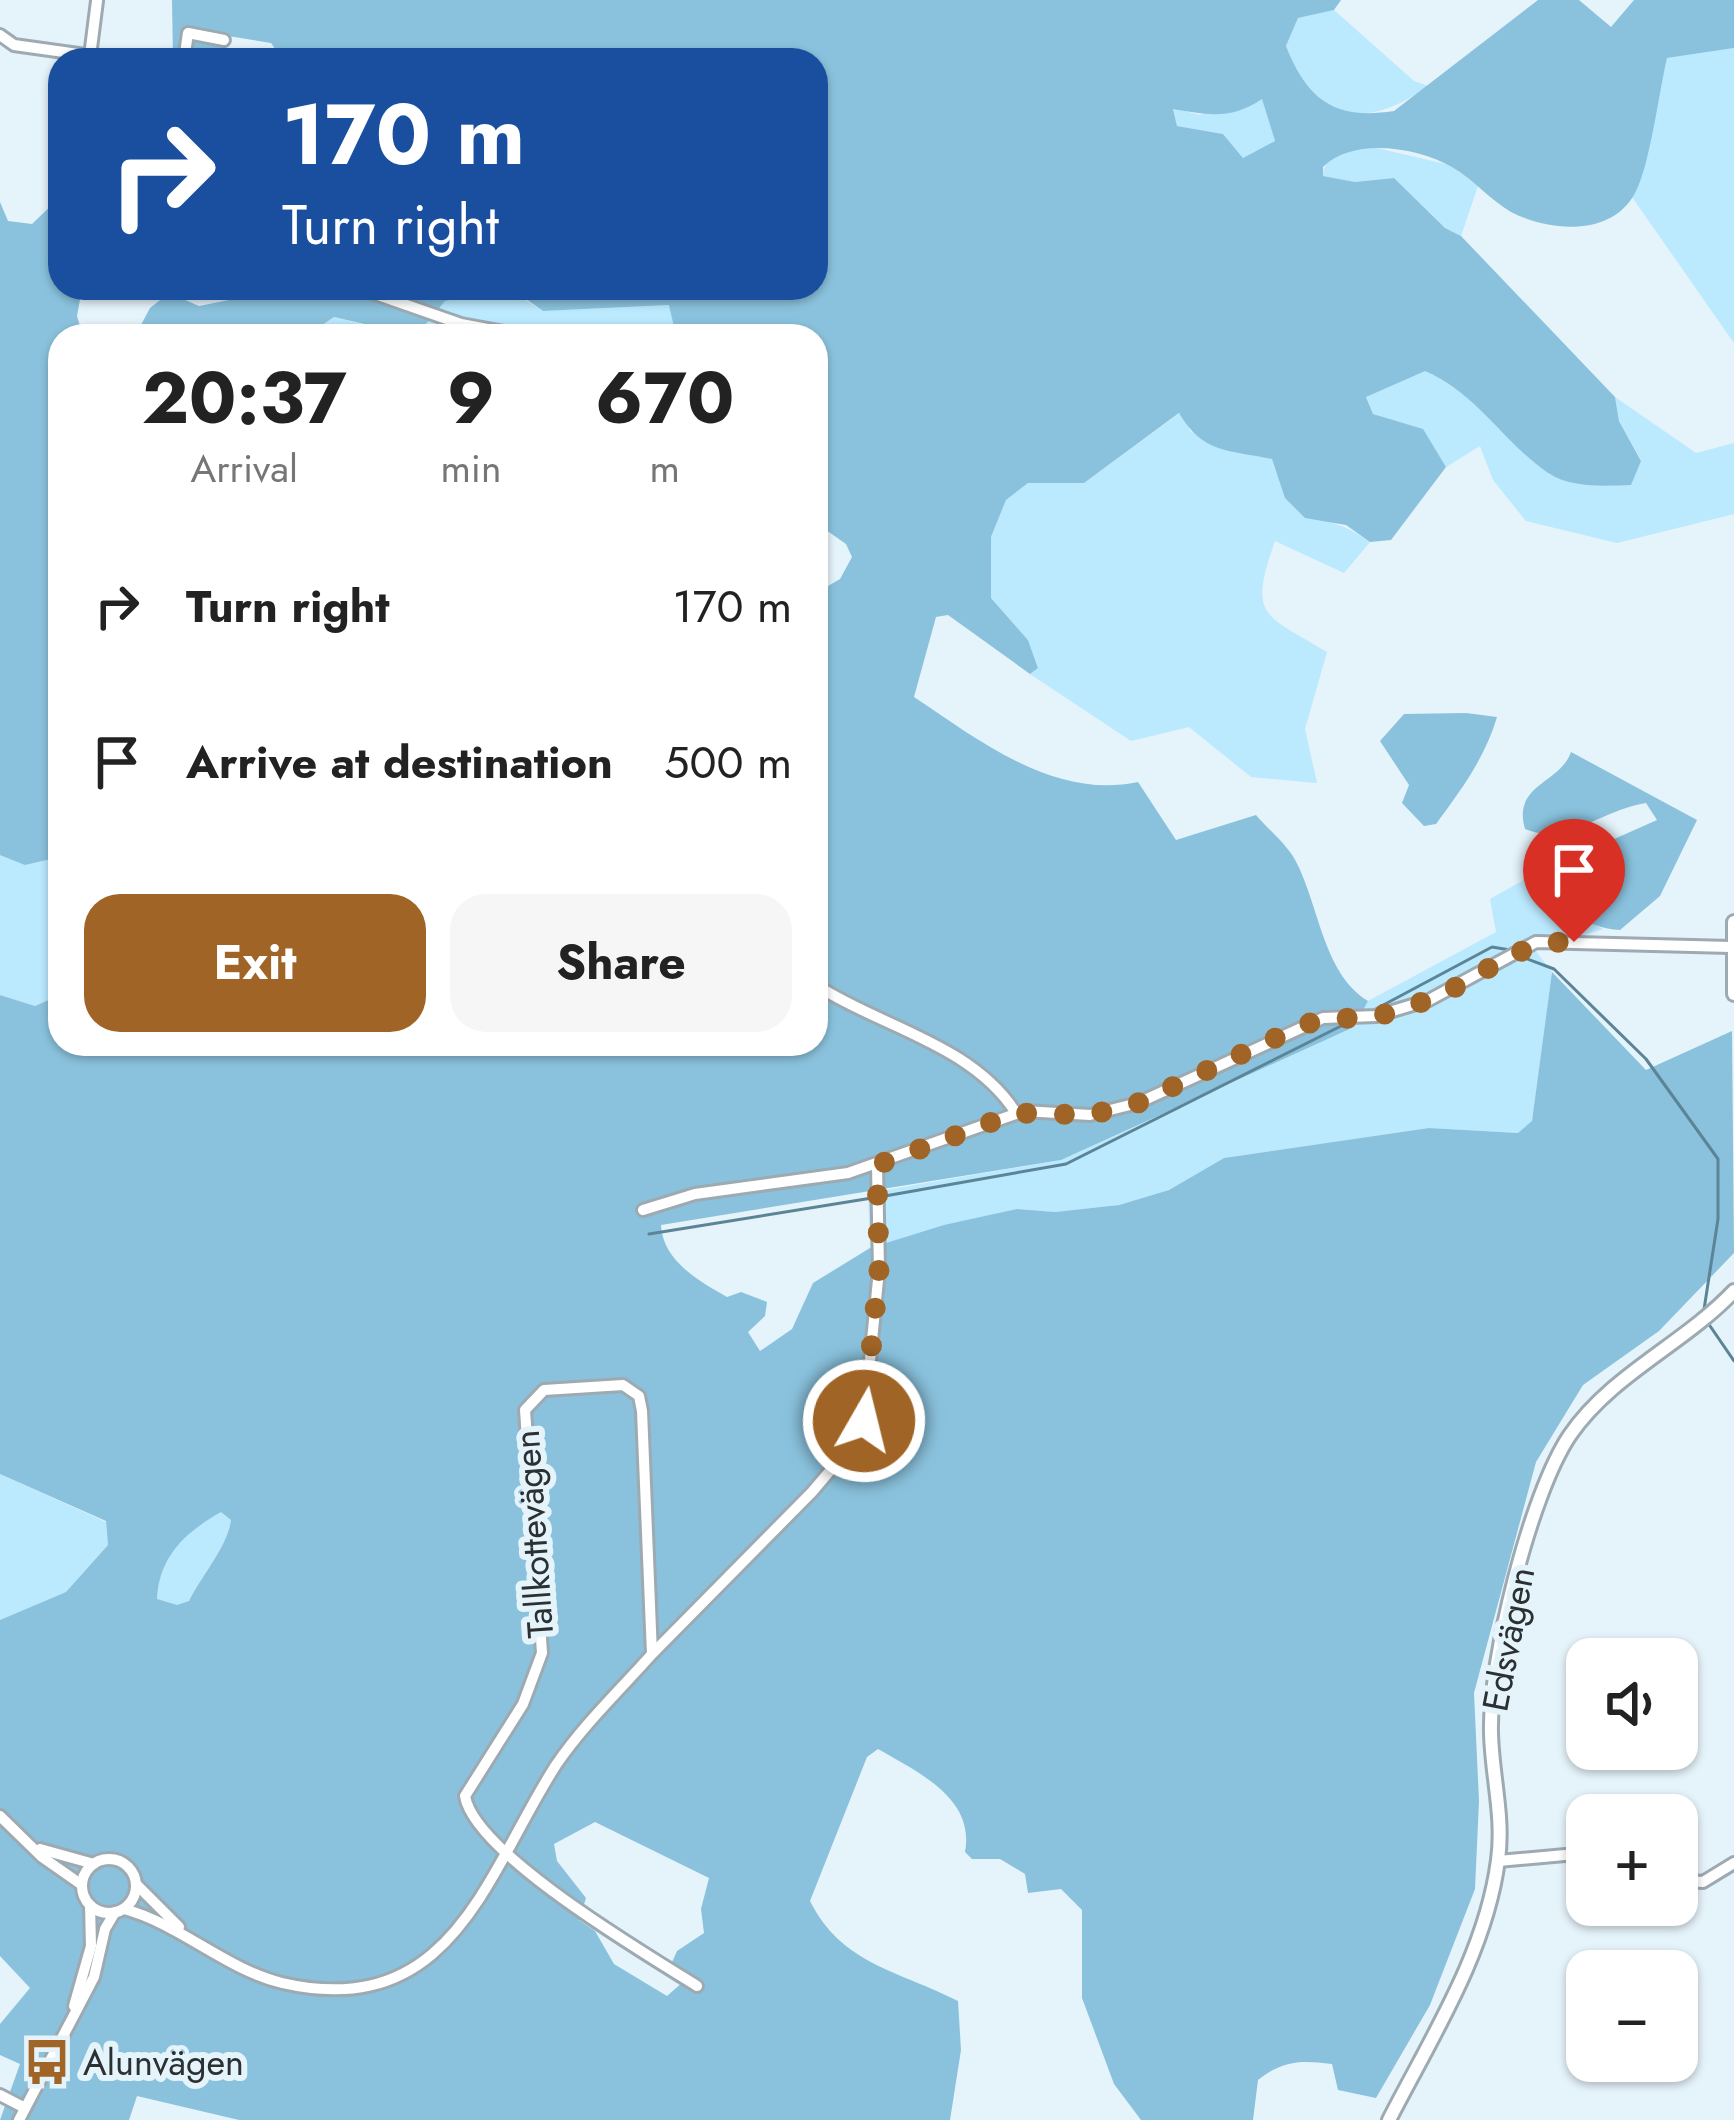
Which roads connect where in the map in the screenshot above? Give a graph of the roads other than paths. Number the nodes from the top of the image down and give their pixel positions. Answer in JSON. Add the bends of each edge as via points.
{"nodes":[{"id":1,"x":97,"y":1,"type":"edge"},
{"id":2,"x":0,"y":35,"type":"edge"},
{"id":3,"x":224,"y":40,"type":"dead end"},
{"id":4,"x":91,"y":48,"type":"edge"},
{"id":5,"x":186,"y":48,"type":"edge"},
{"id":6,"x":48,"y":50,"type":"edge"},
{"id":7,"x":391,"y":300,"type":"edge"},
{"id":8,"x":457,"y":324,"type":"edge"},
{"id":9,"x":1734,"y":922,"type":"edge"},
{"id":10,"x":1731,"y":947,"type":"edge"},
{"id":11,"x":828,"y":992,"type":"edge"},
{"id":12,"x":1734,"y":994,"type":"edge"},
{"id":13,"x":1016,"y":1113,"type":"junction"},
{"id":14,"x":877,"y":1165,"type":"junction"},
{"id":15,"x":643,"y":1210,"type":"dead end"},
{"id":16,"x":1734,"y":1291,"type":"edge"},
{"id":17,"x":652,"y":1650,"type":"junction"},
{"id":18,"x":0,"y":1816,"type":"edge"},
{"id":19,"x":32,"y":1846,"type":"junction"},
{"id":20,"x":1566,"y":1855,"type":"edge"},
{"id":21,"x":508,"y":1856,"type":"junction"},
{"id":22,"x":1498,"y":1861,"type":"junction"},
{"id":23,"x":1734,"y":1863,"type":"edge"},
{"id":24,"x":94,"y":1864,"type":"junction"},
{"id":25,"x":1698,"y":1882,"type":"edge"},
{"id":26,"x":82,"y":1885,"type":"junction"},
{"id":27,"x":136,"y":1885,"type":"junction"},
{"id":28,"x":90,"y":1905,"type":"junction"},
{"id":29,"x":120,"y":1911,"type":"junction"},
{"id":30,"x":190,"y":1938,"type":"junction"},
{"id":31,"x":697,"y":1987,"type":"dead end"},
{"id":32,"x":74,"y":2009,"type":"junction"},
{"id":33,"x":0,"y":2095,"type":"edge"},
{"id":34,"x":22,"y":2114,"type":"edge"},
{"id":35,"x":1389,"y":2120,"type":"edge"}],
"edges":[{"from":1,"to":4,"type":"street"},
{"from":2,"to":6,"type":"street"},
{"from":3,"to":5,"type":"street","via":[[188,33]]},
{"from":7,"to":8,"type":"street"},
{"from":9,"to":10,"type":"street"},
{"from":10,"to":12,"type":"street"},
{"from":10,"to":13,"type":"street","via":[[1536,943],[1429,1000],[1376,1016],[1323,1018],[1138,1103],[1090,1115]]},
{"from":11,"to":13,"type":"street","via":[[928,1039]]},
{"from":13,"to":14,"type":"street"},
{"from":14,"to":15,"type":"street"},
{"from":14,"to":17,"type":"street","via":[[879,1270],[864,1421],[812,1492]]},
{"from":16,"to":22,"type":"street","name":"Edsvägen","via":[[1607,1392],[1550,1474],[1497,1669],[1491,1733]]},
{"from":17,"to":21,"type":"street","via":[[559,1761]]},
{"from":17,"to":21,"type":"street","name":"Tallkottevägen","via":[[639,1396],[623,1385],[544,1390],[525,1410],[542,1653],[523,1704],[465,1796],[467,1810]]},
{"from":18,"to":19,"type":"street"},
{"from":19,"to":24,"type":"street"},
{"from":19,"to":26,"type":"street"},
{"from":20,"to":22,"type":"street"},
{"from":21,"to":30,"type":"street","via":[[450,1940],[403,1972],[368,1983],[279,1982]]},
{"from":21,"to":31,"type":"street"},
{"from":22,"to":35,"type":"street","name":"Edsvägen","via":[[1469,1960]]},
{"from":23,"to":25,"type":"street"},
{"from":24,"to":26,"type":"street"},
{"from":24,"to":27,"type":"street","via":[[124,1864]]},
{"from":26,"to":28,"type":"street"},
{"from":27,"to":29,"type":"street"},
{"from":27,"to":30,"type":"street"},
{"from":28,"to":29,"type":"street"},
{"from":28,"to":32,"type":"street","via":[[91,1946]]},
{"from":29,"to":30,"type":"street"},
{"from":29,"to":32,"type":"street"},
{"from":32,"to":34,"type":"street"},
{"from":33,"to":34,"type":"street"}]}
